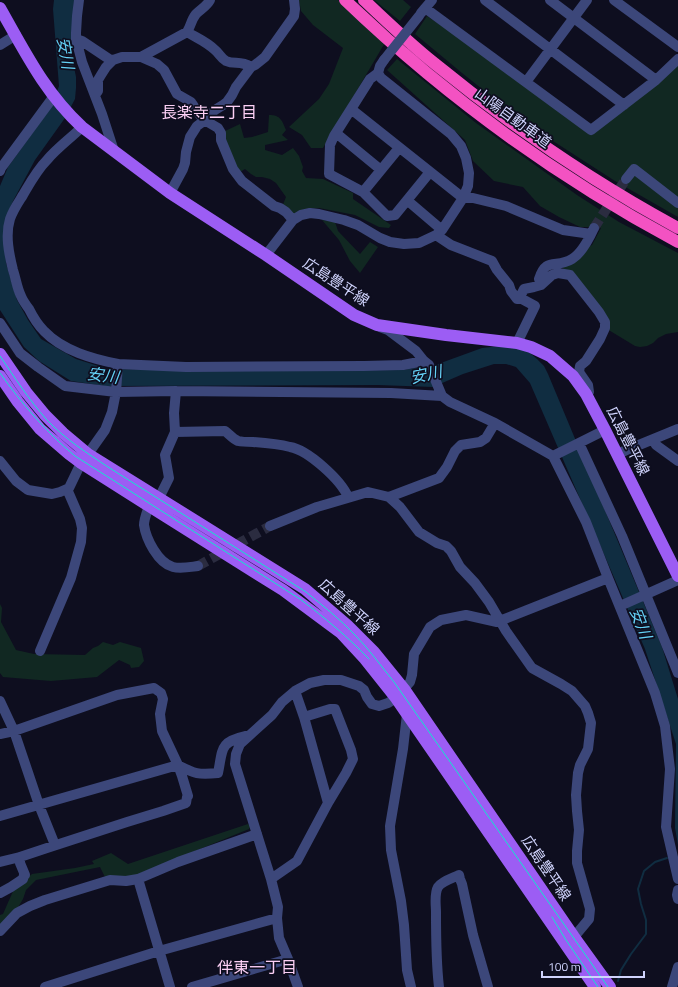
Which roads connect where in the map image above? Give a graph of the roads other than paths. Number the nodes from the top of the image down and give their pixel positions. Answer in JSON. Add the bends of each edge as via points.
{"nodes":[{"id":1,"x":79,"y":0,"type":"edge"},
{"id":2,"x":210,"y":0,"type":"edge"},
{"id":3,"x":294,"y":0,"type":"edge"},
{"id":4,"x":345,"y":0,"type":"edge"},
{"id":5,"x":364,"y":0,"type":"edge"},
{"id":6,"x":432,"y":0,"type":"edge"},
{"id":7,"x":485,"y":0,"type":"edge"},
{"id":8,"x":550,"y":0,"type":"edge"},
{"id":9,"x":588,"y":0,"type":"edge"},
{"id":10,"x":614,"y":0,"type":"edge"},
{"id":11,"x":0,"y":8,"type":"edge"},
{"id":12,"x":422,"y":12,"type":"junction"},
{"id":13,"x":574,"y":18,"type":"junction"},
{"id":14,"x":188,"y":32,"type":"junction"},
{"id":15,"x":16,"y":36,"type":"junction"},
{"id":16,"x":76,"y":39,"type":"junction"},
{"id":17,"x":0,"y":45,"type":"edge"},
{"id":18,"x":678,"y":47,"type":"edge"},
{"id":19,"x":551,"y":50,"type":"junction"},
{"id":20,"x":141,"y":57,"type":"junction"},
{"id":21,"x":678,"y":59,"type":"edge"},
{"id":22,"x":113,"y":60,"type":"junction"},
{"id":23,"x":251,"y":67,"type":"junction"},
{"id":24,"x":378,"y":73,"type":"junction"},
{"id":25,"x":656,"y":80,"type":"junction"},
{"id":26,"x":526,"y":82,"type":"junction"},
{"id":27,"x":95,"y":95,"type":"junction"},
{"id":28,"x":54,"y":96,"type":"junction"},
{"id":29,"x":624,"y":105,"type":"junction"},
{"id":30,"x":351,"y":109,"type":"junction"},
{"id":31,"x":204,"y":121,"type":"junction"},
{"id":32,"x":82,"y":127,"type":"junction"},
{"id":33,"x":336,"y":133,"type":"junction"},
{"id":34,"x":399,"y":148,"type":"junction"},
{"id":35,"x":114,"y":151,"type":"junction"},
{"id":36,"x":381,"y":170,"type":"junction"},
{"id":37,"x":0,"y":171,"type":"edge"},
{"id":38,"x":430,"y":172,"type":"junction"},
{"id":39,"x":626,"y":179,"type":"tunnel mouth"},
{"id":40,"x":363,"y":192,"type":"junction"},
{"id":41,"x":170,"y":193,"type":"junction"},
{"id":42,"x":464,"y":198,"type":"junction"},
{"id":43,"x":408,"y":201,"type":"junction"},
{"id":44,"x":678,"y":203,"type":"edge"},
{"id":45,"x":293,"y":220,"type":"junction"},
{"id":46,"x":678,"y":228,"type":"edge"},
{"id":47,"x":439,"y":232,"type":"junction"},
{"id":48,"x":678,"y":242,"type":"edge"},
{"id":49,"x":266,"y":255,"type":"junction"},
{"id":50,"x":541,"y":285,"type":"junction"},
{"id":51,"x":522,"y":299,"type":"junction"},
{"id":52,"x":0,"y":323,"type":"edge"},
{"id":53,"x":377,"y":325,"type":"junction"},
{"id":54,"x":517,"y":343,"type":"junction"},
{"id":55,"x":0,"y":354,"type":"edge"},
{"id":56,"x":427,"y":363,"type":"junction"},
{"id":57,"x":118,"y":366,"type":"junction"},
{"id":58,"x":0,"y":376,"type":"edge"},
{"id":59,"x":176,"y":391,"type":"junction"},
{"id":60,"x":116,"y":392,"type":"junction"},
{"id":61,"x":586,"y":394,"type":"junction"},
{"id":62,"x":442,"y":396,"type":"junction"},
{"id":63,"x":495,"y":423,"type":"junction"},
{"id":64,"x":678,"y":429,"type":"edge"},
{"id":65,"x":605,"y":430,"type":"junction"},
{"id":66,"x":174,"y":432,"type":"junction"},
{"id":67,"x":653,"y":440,"type":"junction"},
{"id":68,"x":578,"y":444,"type":"junction"},
{"id":69,"x":617,"y":454,"type":"junction"},
{"id":70,"x":554,"y":455,"type":"junction"},
{"id":71,"x":85,"y":458,"type":"junction"},
{"id":72,"x":0,"y":461,"type":"edge"},
{"id":73,"x":678,"y":462,"type":"edge"},
{"id":74,"x":67,"y":489,"type":"junction"},
{"id":75,"x":348,"y":497,"type":"junction"},
{"id":76,"x":389,"y":497,"type":"junction"},
{"id":77,"x":159,"y":498,"type":"junction"},
{"id":78,"x":149,"y":506,"type":"junction"},
{"id":79,"x":270,"y":526,"type":"tunnel mouth"},
{"id":80,"x":198,"y":566,"type":"tunnel mouth"},
{"id":81,"x":678,"y":576,"type":"edge"},
{"id":82,"x":608,"y":578,"type":"junction"},
{"id":83,"x":678,"y":580,"type":"edge"},
{"id":84,"x":645,"y":596,"type":"junction"},
{"id":85,"x":621,"y":606,"type":"junction"},
{"id":86,"x":500,"y":621,"type":"junction"},
{"id":87,"x":40,"y":651,"type":"dead end"},
{"id":88,"x":678,"y":673,"type":"edge"},
{"id":89,"x":295,"y":691,"type":"junction"},
{"id":90,"x":400,"y":693,"type":"junction"},
{"id":91,"x":0,"y":701,"type":"edge"},
{"id":92,"x":407,"y":714,"type":"junction"},
{"id":93,"x":304,"y":717,"type":"junction"},
{"id":94,"x":14,"y":731,"type":"junction"},
{"id":95,"x":0,"y":734,"type":"edge"},
{"id":96,"x":250,"y":735,"type":"junction"},
{"id":97,"x":178,"y":765,"type":"junction"},
{"id":98,"x":328,"y":803,"type":"junction"},
{"id":99,"x":39,"y":805,"type":"junction"},
{"id":100,"x":0,"y":816,"type":"edge"},
{"id":101,"x":257,"y":834,"type":"junction"},
{"id":102,"x":55,"y":845,"type":"junction"},
{"id":103,"x":20,"y":857,"type":"junction"},
{"id":104,"x":0,"y":862,"type":"edge"},
{"id":105,"x":138,"y":879,"type":"junction"},
{"id":106,"x":271,"y":879,"type":"junction"},
{"id":107,"x":678,"y":879,"type":"edge"},
{"id":108,"x":678,"y":890,"type":"edge"},
{"id":109,"x":0,"y":893,"type":"edge"},
{"id":110,"x":678,"y":899,"type":"edge"},
{"id":111,"x":277,"y":918,"type":"junction"},
{"id":112,"x":0,"y":931,"type":"edge"},
{"id":113,"x":574,"y":937,"type":"junction"},
{"id":114,"x":160,"y":951,"type":"junction"},
{"id":115,"x":288,"y":959,"type":"junction"},
{"id":116,"x":678,"y":967,"type":"edge"},
{"id":117,"x":587,"y":981,"type":"edge"},
{"id":118,"x":45,"y":987,"type":"edge"},
{"id":119,"x":170,"y":987,"type":"edge"},
{"id":120,"x":192,"y":987,"type":"edge"},
{"id":121,"x":298,"y":987,"type":"edge"},
{"id":122,"x":411,"y":987,"type":"edge"},
{"id":123,"x":440,"y":987,"type":"edge"},
{"id":124,"x":488,"y":987,"type":"edge"},
{"id":125,"x":595,"y":987,"type":"edge"},
{"id":126,"x":610,"y":987,"type":"edge"},
{"id":127,"x":672,"y":987,"type":"edge"}],
"edges":[{"from":1,"to":16,"type":"street"},
{"from":2,"to":14,"type":"street","via":[[208,5],[196,14]]},
{"from":3,"to":23,"type":"street","via":[[295,9],[291,22],[265,57]]},
{"from":4,"to":48,"type":"highway","name":"山陽自動車道","via":[[425,72],[487,120],[565,175]]},
{"from":5,"to":46,"type":"highway","name":"山陽自動車道","via":[[432,62],[494,111],[571,164]]},
{"from":6,"to":12,"type":"street"},
{"from":7,"to":19,"type":"street"},
{"from":8,"to":13,"type":"street"},
{"from":9,"to":13,"type":"street"},
{"from":10,"to":18,"type":"street"},
{"from":11,"to":15,"type":"main road","name":"広島豊平線"},
{"from":12,"to":24,"type":"street","bridge":true,"via":[[384,60]]},
{"from":12,"to":26,"type":"street"},
{"from":13,"to":19,"type":"street"},
{"from":13,"to":25,"type":"street"},
{"from":14,"to":20,"type":"street"},
{"from":14,"to":23,"type":"street","via":[[207,43],[225,60],[231,63],[241,62]]},
{"from":15,"to":17,"type":"street"},
{"from":15,"to":28,"type":"main road","name":"広島豊平線"},
{"from":16,"to":22,"type":"street"},
{"from":16,"to":27,"type":"street"},
{"from":19,"to":26,"type":"street"},
{"from":19,"to":29,"type":"street"},
{"from":20,"to":22,"type":"street","via":[[122,57]]},
{"from":20,"to":31,"type":"street","via":[[164,70],[177,94],[191,102]]},
{"from":21,"to":25,"type":"street"},
{"from":22,"to":27,"type":"street","via":[[98,80],[98,91]]},
{"from":23,"to":31,"type":"street","via":[[227,102]]},
{"from":24,"to":30,"type":"street","via":[[370,79]]},
{"from":24,"to":42,"type":"street","via":[[386,83],[451,134],[461,146],[469,173]]},
{"from":25,"to":29,"type":"street"},
{"from":26,"to":29,"type":"street","via":[[591,130]]},
{"from":27,"to":35,"type":"street"},
{"from":28,"to":32,"type":"main road","name":"広島豊平線"},
{"from":28,"to":37,"type":"street"},
{"from":30,"to":33,"type":"street"},
{"from":30,"to":34,"type":"street"},
{"from":31,"to":41,"type":"street","via":[[190,137],[183,169]]},
{"from":31,"to":45,"type":"street","via":[[218,128],[233,169],[242,181],[274,206],[286,212]]},
{"from":32,"to":35,"type":"main road","name":"広島豊平線"},
{"from":32,"to":57,"type":"street","via":[[46,160],[34,176],[10,220],[8,246],[21,296],[45,332],[82,355]]},
{"from":33,"to":36,"type":"street"},
{"from":33,"to":40,"type":"street","via":[[330,145],[329,174]]},
{"from":34,"to":36,"type":"street"},
{"from":34,"to":38,"type":"street"},
{"from":35,"to":41,"type":"main road","name":"広島豊平線"},
{"from":36,"to":40,"type":"street"},
{"from":38,"to":42,"type":"street"},
{"from":38,"to":43,"type":"street"},
{"from":39,"to":44,"type":"street","via":[[634,169]]},
{"from":40,"to":43,"type":"street","via":[[387,216],[395,215]]},
{"from":41,"to":49,"type":"main road","name":"広島豊平線"},
{"from":42,"to":47,"type":"street"},
{"from":42,"to":50,"type":"street","via":[[506,206],[563,230],[592,231],[580,252],[571,260],[545,266],[539,279]]},
{"from":43,"to":47,"type":"street"},
{"from":45,"to":47,"type":"street","via":[[310,214],[329,216],[358,225],[390,242],[404,244],[419,243]]},
{"from":45,"to":49,"type":"street"},
{"from":47,"to":51,"type":"street","via":[[451,246],[492,261],[509,284],[516,299]]},
{"from":49,"to":53,"type":"main road","name":"広島豊平線","via":[[354,315]]},
{"from":50,"to":51,"type":"street","via":[[524,289]]},
{"from":50,"to":61,"type":"street","via":[[552,275],[570,275],[605,322],[600,339],[580,366],[579,372],[588,385],[589,392]]},
{"from":51,"to":54,"type":"street","via":[[536,306]]},
{"from":52,"to":60,"type":"street","via":[[20,353],[65,386]]},
{"from":53,"to":54,"type":"main road","name":"広島豊平線"},
{"from":53,"to":56,"type":"street","via":[[416,351]]},
{"from":54,"to":61,"type":"main road","name":"広島豊平線","via":[[550,356],[573,376]]},
{"from":55,"to":71,"type":"main road","name":"広島豊平線","via":[[26,392]]},
{"from":56,"to":57,"type":"street","via":[[356,366]]},
{"from":56,"to":62,"type":"street"},
{"from":57,"to":60,"type":"street"},
{"from":58,"to":71,"type":"main road","name":"広島豊平線","via":[[40,429],[69,454]]},
{"from":59,"to":60,"type":"street"},
{"from":59,"to":62,"type":"street","via":[[391,393]]},
{"from":59,"to":66,"type":"street"},
{"from":60,"to":71,"type":"street","via":[[105,430]]},
{"from":61,"to":65,"type":"main road","name":"広島豊平線"},
{"from":62,"to":63,"type":"street"},
{"from":63,"to":70,"type":"street"},
{"from":63,"to":76,"type":"street","via":[[486,438],[480,442],[461,444],[440,478]]},
{"from":64,"to":67,"type":"street"},
{"from":65,"to":68,"type":"street"},
{"from":65,"to":69,"type":"main road","name":"広島豊平線"},
{"from":66,"to":75,"type":"street","via":[[225,431],[237,441],[293,447],[330,472]]},
{"from":66,"to":77,"type":"street","via":[[165,455],[169,478]]},
{"from":67,"to":69,"type":"street"},
{"from":67,"to":73,"type":"street"},
{"from":68,"to":70,"type":"street"},
{"from":68,"to":84,"type":"street","via":[[622,536]]},
{"from":69,"to":81,"type":"main road","name":"広島豊平線"},
{"from":70,"to":82,"type":"street","via":[[586,522]]},
{"from":71,"to":74,"type":"street"},
{"from":71,"to":77,"type":"main road","name":"広島豊平線"},
{"from":71,"to":78,"type":"main road","name":"広島豊平線"},
{"from":72,"to":74,"type":"street","via":[[16,481],[28,490],[52,494]]},
{"from":74,"to":87,"type":"street","via":[[80,519],[81,542],[72,578]]},
{"from":75,"to":76,"type":"street","via":[[368,492]]},
{"from":75,"to":79,"type":"street"},
{"from":76,"to":86,"type":"street","via":[[419,532],[451,551]]},
{"from":77,"to":90,"type":"main road","name":"広島豊平線","via":[[305,589],[374,652]]},
{"from":78,"to":80,"type":"street","via":[[144,523],[155,554],[164,563],[173,567]]},
{"from":78,"to":90,"type":"main road","name":"広島豊平線","via":[[283,590],[341,633]]},
{"from":82,"to":85,"type":"street"},
{"from":82,"to":86,"type":"street"},
{"from":83,"to":84,"type":"street"},
{"from":84,"to":85,"type":"street"},
{"from":84,"to":88,"type":"street"},
{"from":85,"to":107,"type":"street","via":[[665,726],[670,769],[666,827]]},
{"from":86,"to":90,"type":"street","via":[[466,615],[441,620],[430,627],[414,654],[410,682]]},
{"from":86,"to":113,"type":"street","via":[[532,668],[572,691],[585,706],[591,723],[588,749],[578,773],[576,795],[580,830],[577,863],[590,909],[589,919]]},
{"from":89,"to":90,"type":"street","via":[[310,683],[341,680],[360,686],[372,704],[379,706],[388,703]]},
{"from":89,"to":93,"type":"street"},
{"from":89,"to":96,"type":"street"},
{"from":90,"to":92,"type":"main road","name":"広島豊平線"},
{"from":90,"to":113,"type":"main road","name":"広島豊平線"},
{"from":91,"to":94,"type":"street"},
{"from":92,"to":117,"type":"main road","name":"広島豊平線"},
{"from":92,"to":122,"type":"street","via":[[390,838]]},
{"from":93,"to":98,"type":"street"},
{"from":93,"to":98,"type":"street","via":[[335,709],[351,750],[353,759]]},
{"from":94,"to":95,"type":"street"},
{"from":94,"to":97,"type":"street","via":[[117,695],[154,688],[161,693],[163,699],[160,714],[162,731]]},
{"from":94,"to":99,"type":"street"},
{"from":96,"to":97,"type":"street","via":[[224,745],[218,773],[190,772]]},
{"from":96,"to":101,"type":"street","via":[[240,744],[235,764]]},
{"from":97,"to":99,"type":"street"},
{"from":97,"to":102,"type":"street","via":[[188,796],[186,803]]},
{"from":98,"to":106,"type":"street","via":[[297,861]]},
{"from":99,"to":100,"type":"street"},
{"from":99,"to":102,"type":"street"},
{"from":101,"to":105,"type":"street"},
{"from":101,"to":106,"type":"street"},
{"from":102,"to":103,"type":"street"},
{"from":103,"to":104,"type":"street"},
{"from":103,"to":109,"type":"street","via":[[25,874],[23,879]]},
{"from":105,"to":112,"type":"street","via":[[126,882],[110,880],[45,900],[17,913]]},
{"from":105,"to":114,"type":"street"},
{"from":106,"to":111,"type":"street","via":[[278,907]]},
{"from":108,"to":110,"type":"street"},
{"from":111,"to":114,"type":"street"},
{"from":111,"to":115,"type":"street","via":[[279,938]]},
{"from":113,"to":126,"type":"main road","name":"広島豊平線"},
{"from":114,"to":118,"type":"street"},
{"from":114,"to":119,"type":"street"},
{"from":115,"to":120,"type":"street"},
{"from":115,"to":121,"type":"street"},
{"from":116,"to":127,"type":"street"},
{"from":117,"to":125,"type":"main road","name":"広島豊平線"},
{"from":123,"to":124,"type":"street","via":[[436,894],[442,883],[459,875]]}]}
